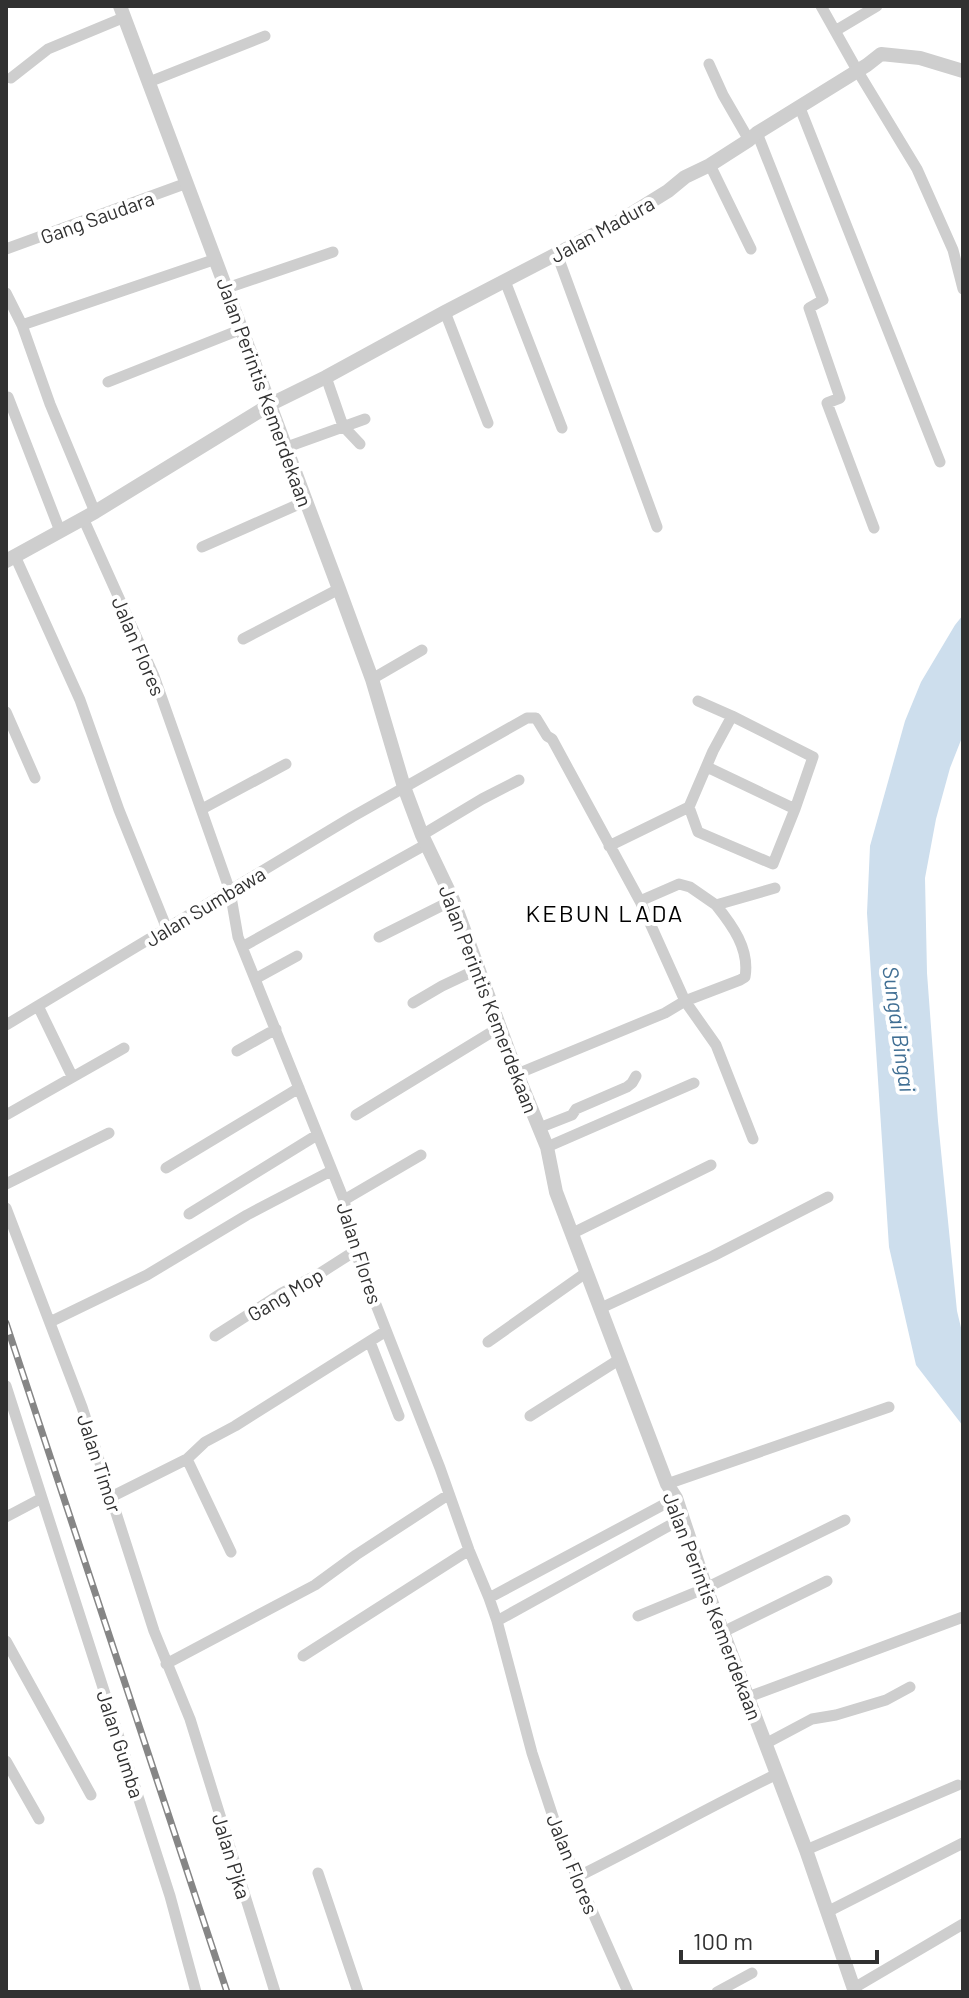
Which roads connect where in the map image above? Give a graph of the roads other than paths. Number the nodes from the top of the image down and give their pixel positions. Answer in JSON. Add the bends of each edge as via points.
{"nodes":[{"id":1,"x":821,"y":6,"type":"edge"},
{"id":2,"x":877,"y":6,"type":"edge"},
{"id":3,"x":122,"y":11,"type":"edge"},
{"id":4,"x":835,"y":31,"type":"junction"},
{"id":5,"x":265,"y":36,"type":"dead end"},
{"id":6,"x":709,"y":64,"type":"dead end"},
{"id":7,"x":857,"y":70,"type":"junction"},
{"id":8,"x":963,"y":71,"type":"edge"},
{"id":9,"x":11,"y":78,"type":"dead end"},
{"id":10,"x":149,"y":82,"type":"junction"},
{"id":11,"x":800,"y":108,"type":"junction"},
{"id":12,"x":753,"y":137,"type":"junction"},
{"id":13,"x":710,"y":165,"type":"junction"},
{"id":14,"x":187,"y":183,"type":"junction"},
{"id":15,"x":6,"y":249,"type":"edge"},
{"id":16,"x":751,"y":249,"type":"dead end"},
{"id":17,"x":333,"y":252,"type":"dead end"},
{"id":18,"x":557,"y":254,"type":"junction"},
{"id":19,"x":216,"y":259,"type":"junction"},
{"id":20,"x":505,"y":281,"type":"junction"},
{"id":21,"x":227,"y":288,"type":"junction"},
{"id":22,"x":963,"y":289,"type":"edge"},
{"id":23,"x":6,"y":293,"type":"edge"},
{"id":24,"x":445,"y":312,"type":"junction"},
{"id":25,"x":22,"y":325,"type":"junction"},
{"id":26,"x":242,"y":329,"type":"junction"},
{"id":27,"x":326,"y":377,"type":"junction"},
{"id":28,"x":108,"y":382,"type":"dead end"},
{"id":29,"x":8,"y":397,"type":"edge"},
{"id":30,"x":271,"y":404,"type":"junction"},
{"id":31,"x":365,"y":419,"type":"dead end"},
{"id":32,"x":488,"y":423,"type":"dead end"},
{"id":33,"x":343,"y":426,"type":"junction"},
{"id":34,"x":562,"y":428,"type":"dead end"},
{"id":35,"x":360,"y":444,"type":"dead end"},
{"id":36,"x":287,"y":447,"type":"junction"},
{"id":37,"x":940,"y":462,"type":"dead end"},
{"id":38,"x":306,"y":501,"type":"junction"},
{"id":39,"x":89,"y":515,"type":"junction"},
{"id":40,"x":657,"y":527,"type":"dead end"},
{"id":41,"x":874,"y":528,"type":"dead end"},
{"id":42,"x":60,"y":531,"type":"junction"},
{"id":43,"x":202,"y":547,"type":"dead end"},
{"id":44,"x":10,"y":559,"type":"edge"},
{"id":45,"x":339,"y":589,"type":"junction"},
{"id":46,"x":243,"y":639,"type":"dead end"},
{"id":47,"x":422,"y":650,"type":"dead end"},
{"id":48,"x":372,"y":679,"type":"junction"},
{"id":49,"x":698,"y":701,"type":"dead end"},
{"id":50,"x":6,"y":712,"type":"edge"},
{"id":51,"x":732,"y":716,"type":"junction"},
{"id":52,"x":286,"y":764,"type":"dead end"},
{"id":53,"x":707,"y":767,"type":"junction"},
{"id":54,"x":35,"y":778,"type":"dead end"},
{"id":55,"x":519,"y":780,"type":"dead end"},
{"id":56,"x":404,"y":787,"type":"junction"},
{"id":57,"x":689,"y":807,"type":"junction"},
{"id":58,"x":202,"y":809,"type":"junction"},
{"id":59,"x":795,"y":809,"type":"junction"},
{"id":60,"x":423,"y":840,"type":"junction"},
{"id":61,"x":609,"y":846,"type":"junction"},
{"id":62,"x":775,"y":888,"type":"dead end"},
{"id":63,"x":230,"y":891,"type":"junction"},
{"id":64,"x":453,"y":900,"type":"junction"},
{"id":65,"x":640,"y":901,"type":"junction"},
{"id":66,"x":716,"y":905,"type":"junction"},
{"id":67,"x":167,"y":929,"type":"junction"},
{"id":68,"x":379,"y":937,"type":"dead end"},
{"id":69,"x":242,"y":947,"type":"junction"},
{"id":70,"x":297,"y":956,"type":"dead end"},
{"id":71,"x":478,"y":969,"type":"junction"},
{"id":72,"x":255,"y":979,"type":"junction"},
{"id":73,"x":685,"y":1001,"type":"junction"},
{"id":74,"x":413,"y":1003,"type":"dead end"},
{"id":75,"x":38,"y":1006,"type":"junction"},
{"id":76,"x":6,"y":1025,"type":"edge"},
{"id":77,"x":500,"y":1027,"type":"junction"},
{"id":78,"x":276,"y":1029,"type":"junction"},
{"id":79,"x":124,"y":1048,"type":"dead end"},
{"id":80,"x":237,"y":1051,"type":"dead end"},
{"id":81,"x":517,"y":1074,"type":"junction"},
{"id":82,"x":72,"y":1076,"type":"junction"},
{"id":83,"x":636,"y":1076,"type":"dead end"},
{"id":84,"x":694,"y":1083,"type":"dead end"},
{"id":85,"x":299,"y":1088,"type":"junction"},
{"id":86,"x":6,"y":1115,"type":"edge"},
{"id":87,"x":356,"y":1115,"type":"dead end"},
{"id":88,"x":539,"y":1128,"type":"junction"},
{"id":89,"x":109,"y":1133,"type":"dead end"},
{"id":90,"x":317,"y":1135,"type":"junction"},
{"id":91,"x":753,"y":1139,"type":"dead end"},
{"id":92,"x":547,"y":1147,"type":"junction"},
{"id":93,"x":421,"y":1155,"type":"dead end"},
{"id":94,"x":711,"y":1165,"type":"dead end"},
{"id":95,"x":166,"y":1168,"type":"dead end"},
{"id":96,"x":331,"y":1171,"type":"junction"},
{"id":97,"x":6,"y":1184,"type":"edge"},
{"id":98,"x":828,"y":1197,"type":"dead end"},
{"id":99,"x":344,"y":1200,"type":"junction"},
{"id":100,"x":6,"y":1208,"type":"edge"},
{"id":101,"x":189,"y":1214,"type":"dead end"},
{"id":102,"x":573,"y":1233,"type":"junction"},
{"id":103,"x":355,"y":1251,"type":"junction"},
{"id":104,"x":587,"y":1272,"type":"junction"},
{"id":105,"x":601,"y":1308,"type":"junction"},
{"id":106,"x":50,"y":1322,"type":"junction"},
{"id":107,"x":386,"y":1331,"type":"junction"},
{"id":108,"x":215,"y":1336,"type":"dead end"},
{"id":109,"x":370,"y":1342,"type":"junction"},
{"id":110,"x":488,"y":1342,"type":"dead end"},
{"id":111,"x":620,"y":1359,"type":"junction"},
{"id":112,"x":6,"y":1386,"type":"edge"},
{"id":113,"x":889,"y":1407,"type":"dead end"},
{"id":114,"x":399,"y":1416,"type":"dead end"},
{"id":115,"x":530,"y":1416,"type":"dead end"},
{"id":116,"x":187,"y":1459,"type":"junction"},
{"id":117,"x":667,"y":1484,"type":"junction"},
{"id":118,"x":448,"y":1495,"type":"junction"},
{"id":119,"x":111,"y":1497,"type":"junction"},
{"id":120,"x":42,"y":1498,"type":"junction"},
{"id":121,"x":676,"y":1498,"type":"junction"},
{"id":122,"x":6,"y":1517,"type":"edge"},
{"id":123,"x":683,"y":1518,"type":"junction"},
{"id":124,"x":845,"y":1520,"type":"dead end"},
{"id":125,"x":469,"y":1550,"type":"junction"},
{"id":126,"x":231,"y":1552,"type":"dead end"},
{"id":127,"x":827,"y":1581,"type":"dead end"},
{"id":128,"x":706,"y":1588,"type":"junction"},
{"id":129,"x":489,"y":1598,"type":"junction"},
{"id":130,"x":638,"y":1616,"type":"dead end"},
{"id":131,"x":963,"y":1617,"type":"edge"},
{"id":132,"x":497,"y":1621,"type":"junction"},
{"id":133,"x":723,"y":1632,"type":"junction"},
{"id":134,"x":6,"y":1641,"type":"edge"},
{"id":135,"x":303,"y":1656,"type":"dead end"},
{"id":136,"x":166,"y":1664,"type":"junction"},
{"id":137,"x":910,"y":1687,"type":"dead end"},
{"id":138,"x":748,"y":1697,"type":"junction"},
{"id":139,"x":190,"y":1719,"type":"joint"},
{"id":140,"x":765,"y":1744,"type":"junction"},
{"id":141,"x":6,"y":1761,"type":"edge"},
{"id":142,"x":777,"y":1774,"type":"junction"},
{"id":143,"x":958,"y":1785,"type":"dead end"},
{"id":144,"x":91,"y":1795,"type":"dead end"},
{"id":145,"x":39,"y":1819,"type":"dead end"},
{"id":146,"x":963,"y":1843,"type":"edge"},
{"id":147,"x":806,"y":1850,"type":"junction"},
{"id":148,"x":318,"y":1873,"type":"dead end"},
{"id":149,"x":577,"y":1877,"type":"junction"},
{"id":150,"x":827,"y":1912,"type":"junction"},
{"id":151,"x":963,"y":1924,"type":"edge"},
{"id":152,"x":752,"y":1973,"type":"dead end"},
{"id":153,"x":852,"y":1991,"type":"edge"},
{"id":154,"x":196,"y":1992,"type":"edge"},
{"id":155,"x":275,"y":1992,"type":"edge"},
{"id":156,"x":358,"y":1992,"type":"edge"},
{"id":157,"x":628,"y":1992,"type":"edge"},
{"id":158,"x":717,"y":1992,"type":"edge"}],
"edges":[{"from":1,"to":4,"type":"street"},
{"from":2,"to":4,"type":"street"},
{"from":3,"to":9,"type":"street","via":[[48,49]]},
{"from":3,"to":10,"type":"street","name":"Jalan Perintis Kemerdekaan"},
{"from":4,"to":7,"type":"street"},
{"from":5,"to":10,"type":"street"},
{"from":6,"to":12,"type":"street","via":[[723,95]]},
{"from":7,"to":8,"type":"street","name":"Jalan Madura","via":[[881,54],[920,58]]},
{"from":7,"to":11,"type":"street","name":"Jalan Madura"},
{"from":7,"to":22,"type":"street","via":[[925,185]]},
{"from":10,"to":14,"type":"street","name":"Jalan Perintis Kemerdekaan"},
{"from":11,"to":12,"type":"street","name":"Jalan Madura"},
{"from":11,"to":37,"type":"street"},
{"from":12,"to":13,"type":"street","name":"Jalan Madura"},
{"from":12,"to":41,"type":"street","via":[[823,300],[809,308],[840,398],[827,403]]},
{"from":13,"to":16,"type":"street"},
{"from":13,"to":18,"type":"street","name":"Jalan Madura"},
{"from":14,"to":15,"type":"street","name":"Gang Saudara"},
{"from":14,"to":19,"type":"street","name":"Jalan Perintis Kemerdekaan"},
{"from":17,"to":21,"type":"street"},
{"from":18,"to":20,"type":"street","name":"Jalan Madura"},
{"from":18,"to":40,"type":"street"},
{"from":19,"to":21,"type":"street","name":"Jalan Perintis Kemerdekaan"},
{"from":19,"to":25,"type":"street"},
{"from":20,"to":24,"type":"street","name":"Jalan Madura"},
{"from":20,"to":34,"type":"street"},
{"from":21,"to":26,"type":"street","name":"Jalan Perintis Kemerdekaan"},
{"from":23,"to":25,"type":"street","name":"Jalan Flores"},
{"from":24,"to":27,"type":"street","name":"Jalan Madura"},
{"from":24,"to":32,"type":"street"},
{"from":25,"to":39,"type":"street","name":"Jalan Flores"},
{"from":26,"to":28,"type":"street"},
{"from":26,"to":30,"type":"street","name":"Jalan Perintis Kemerdekaan"},
{"from":27,"to":30,"type":"street","name":"Jalan Madura"},
{"from":27,"to":33,"type":"street"},
{"from":29,"to":42,"type":"street"},
{"from":30,"to":36,"type":"street","name":"Jalan Perintis Kemerdekaan"},
{"from":30,"to":39,"type":"street","name":"Jalan Madura"},
{"from":31,"to":33,"type":"street"},
{"from":33,"to":35,"type":"street"},
{"from":33,"to":36,"type":"street"},
{"from":36,"to":38,"type":"street","name":"Jalan Perintis Kemerdekaan"},
{"from":38,"to":43,"type":"street"},
{"from":38,"to":45,"type":"street","name":"Jalan Perintis Kemerdekaan"},
{"from":39,"to":42,"type":"street","name":"Jalan Madura"},
{"from":39,"to":58,"type":"street","name":"Jalan Flores"},
{"from":42,"to":44,"type":"street","name":"Jalan Madura"},
{"from":44,"to":67,"type":"street","via":[[80,700]]},
{"from":45,"to":46,"type":"street"},
{"from":45,"to":48,"type":"street","name":"Jalan Perintis Kemerdekaan"},
{"from":47,"to":48,"type":"street"},
{"from":48,"to":56,"type":"street","name":"Jalan Perintis Kemerdekaan"},
{"from":49,"to":51,"type":"street"},
{"from":50,"to":54,"type":"street"},
{"from":51,"to":53,"type":"street"},
{"from":51,"to":59,"type":"street","via":[[813,757]]},
{"from":52,"to":58,"type":"street"},
{"from":53,"to":57,"type":"street"},
{"from":53,"to":59,"type":"street"},
{"from":55,"to":60,"type":"street"},
{"from":56,"to":60,"type":"street","name":"Jalan Perintis Kemerdekaan"},
{"from":56,"to":61,"type":"street","name":"Jalan Sumbawa","via":[[527,718],[536,718]]},
{"from":56,"to":63,"type":"street","name":"Jalan Sumbawa"},
{"from":57,"to":59,"type":"street","via":[[698,832],[773,864]]},
{"from":57,"to":61,"type":"street"},
{"from":58,"to":63,"type":"street","name":"Jalan Flores"},
{"from":60,"to":64,"type":"street","name":"Jalan Perintis Kemerdekaan"},
{"from":60,"to":69,"type":"street"},
{"from":61,"to":65,"type":"street"},
{"from":62,"to":66,"type":"street"},
{"from":63,"to":67,"type":"street","name":"Jalan Sumbawa"},
{"from":63,"to":69,"type":"street","name":"Jalan Flores"},
{"from":64,"to":68,"type":"street"},
{"from":64,"to":71,"type":"street","name":"Jalan Perintis Kemerdekaan"},
{"from":65,"to":66,"type":"street","via":[[679,884]]},
{"from":65,"to":73,"type":"street"},
{"from":66,"to":73,"type":"street","via":[[738,934],[745,977]]},
{"from":67,"to":75,"type":"street","name":"Jalan Sumbawa"},
{"from":69,"to":72,"type":"street","name":"Jalan Flores"},
{"from":70,"to":72,"type":"street"},
{"from":71,"to":74,"type":"street"},
{"from":71,"to":77,"type":"street","name":"Jalan Perintis Kemerdekaan"},
{"from":72,"to":78,"type":"street","name":"Jalan Flores"},
{"from":73,"to":81,"type":"street"},
{"from":73,"to":91,"type":"street","via":[[716,1045]]},
{"from":75,"to":76,"type":"street","name":"Jalan Sumbawa"},
{"from":75,"to":82,"type":"street"},
{"from":77,"to":81,"type":"street","name":"Jalan Perintis Kemerdekaan"},
{"from":77,"to":87,"type":"street"},
{"from":78,"to":80,"type":"street"},
{"from":78,"to":85,"type":"street","name":"Jalan Flores"},
{"from":79,"to":82,"type":"street"},
{"from":81,"to":88,"type":"street","name":"Jalan Perintis Kemerdekaan"},
{"from":82,"to":86,"type":"street"},
{"from":83,"to":88,"type":"street","via":[[627,1087]]},
{"from":84,"to":92,"type":"street"},
{"from":85,"to":90,"type":"street","name":"Jalan Flores"},
{"from":85,"to":95,"type":"street"},
{"from":88,"to":92,"type":"street","name":"Jalan Perintis Kemerdekaan"},
{"from":89,"to":97,"type":"street"},
{"from":90,"to":96,"type":"street","name":"Jalan Flores"},
{"from":90,"to":101,"type":"street"},
{"from":92,"to":102,"type":"street","name":"Jalan Perintis Kemerdekaan","via":[[556,1192]]},
{"from":93,"to":99,"type":"street"},
{"from":94,"to":102,"type":"street"},
{"from":96,"to":99,"type":"street","name":"Jalan Flores"},
{"from":96,"to":106,"type":"street","via":[[147,1275]]},
{"from":98,"to":105,"type":"street"},
{"from":99,"to":103,"type":"street","name":"Jalan Flores"},
{"from":100,"to":106,"type":"street","name":"Jalan Timor"},
{"from":102,"to":104,"type":"street","name":"Jalan Perintis Kemerdekaan"},
{"from":103,"to":107,"type":"street","name":"Jalan Flores"},
{"from":103,"to":108,"type":"street","name":"Gang Mop"},
{"from":104,"to":105,"type":"street","name":"Jalan Perintis Kemerdekaan"},
{"from":104,"to":110,"type":"street"},
{"from":105,"to":111,"type":"street","name":"Jalan Perintis Kemerdekaan"},
{"from":106,"to":119,"type":"street","name":"Jalan Timor"},
{"from":107,"to":109,"type":"street"},
{"from":107,"to":118,"type":"street","name":"Jalan Flores"},
{"from":109,"to":114,"type":"street"},
{"from":109,"to":116,"type":"street","via":[[205,1442]]},
{"from":111,"to":115,"type":"street"},
{"from":111,"to":117,"type":"street","name":"Jalan Perintis Kemerdekaan"},
{"from":112,"to":120,"type":"street","name":"Jalan Gumba"},
{"from":113,"to":117,"type":"street"},
{"from":116,"to":119,"type":"street"},
{"from":116,"to":126,"type":"street"},
{"from":117,"to":121,"type":"street","name":"Jalan Perintis Kemerdekaan"},
{"from":118,"to":125,"type":"street","name":"Jalan Flores"},
{"from":118,"to":136,"type":"street","via":[[315,1585]]},
{"from":119,"to":136,"type":"street","name":"Jalan Timor"},
{"from":120,"to":122,"type":"street"},
{"from":120,"to":154,"type":"street","name":"Jalan Gumba"},
{"from":121,"to":123,"type":"street","name":"Jalan Perintis Kemerdekaan"},
{"from":121,"to":129,"type":"street"},
{"from":123,"to":128,"type":"street","name":"Jalan Perintis Kemerdekaan"},
{"from":123,"to":132,"type":"street"},
{"from":124,"to":128,"type":"street"},
{"from":125,"to":129,"type":"street","name":"Jalan Flores"},
{"from":125,"to":135,"type":"street"},
{"from":127,"to":133,"type":"street"},
{"from":128,"to":130,"type":"street"},
{"from":128,"to":133,"type":"street","name":"Jalan Perintis Kemerdekaan"},
{"from":129,"to":132,"type":"street","name":"Jalan Flores"},
{"from":131,"to":138,"type":"street"},
{"from":132,"to":149,"type":"street","name":"Jalan Flores","via":[[532,1753]]},
{"from":133,"to":138,"type":"street","name":"Jalan Perintis Kemerdekaan"},
{"from":134,"to":144,"type":"street"},
{"from":136,"to":139,"type":"street","name":"Jalan Timor"},
{"from":137,"to":140,"type":"street","via":[[886,1700],[812,1719]]},
{"from":138,"to":140,"type":"street","name":"Jalan Perintis Kemerdekaan"},
{"from":139,"to":155,"type":"street","name":"Jalan Pjka"},
{"from":140,"to":142,"type":"street","name":"Jalan Perintis Kemerdekaan"},
{"from":141,"to":145,"type":"street"},
{"from":142,"to":147,"type":"street","name":"Jalan Perintis Kemerdekaan"},
{"from":142,"to":149,"type":"street"},
{"from":143,"to":147,"type":"street"},
{"from":146,"to":150,"type":"street"},
{"from":147,"to":150,"type":"street","name":"Jalan Perintis Kemerdekaan"},
{"from":148,"to":156,"type":"street"},
{"from":149,"to":157,"type":"street","name":"Jalan Flores"},
{"from":150,"to":153,"type":"street","name":"Jalan Perintis Kemerdekaan"},
{"from":151,"to":153,"type":"street"},
{"from":152,"to":158,"type":"street"}]}
